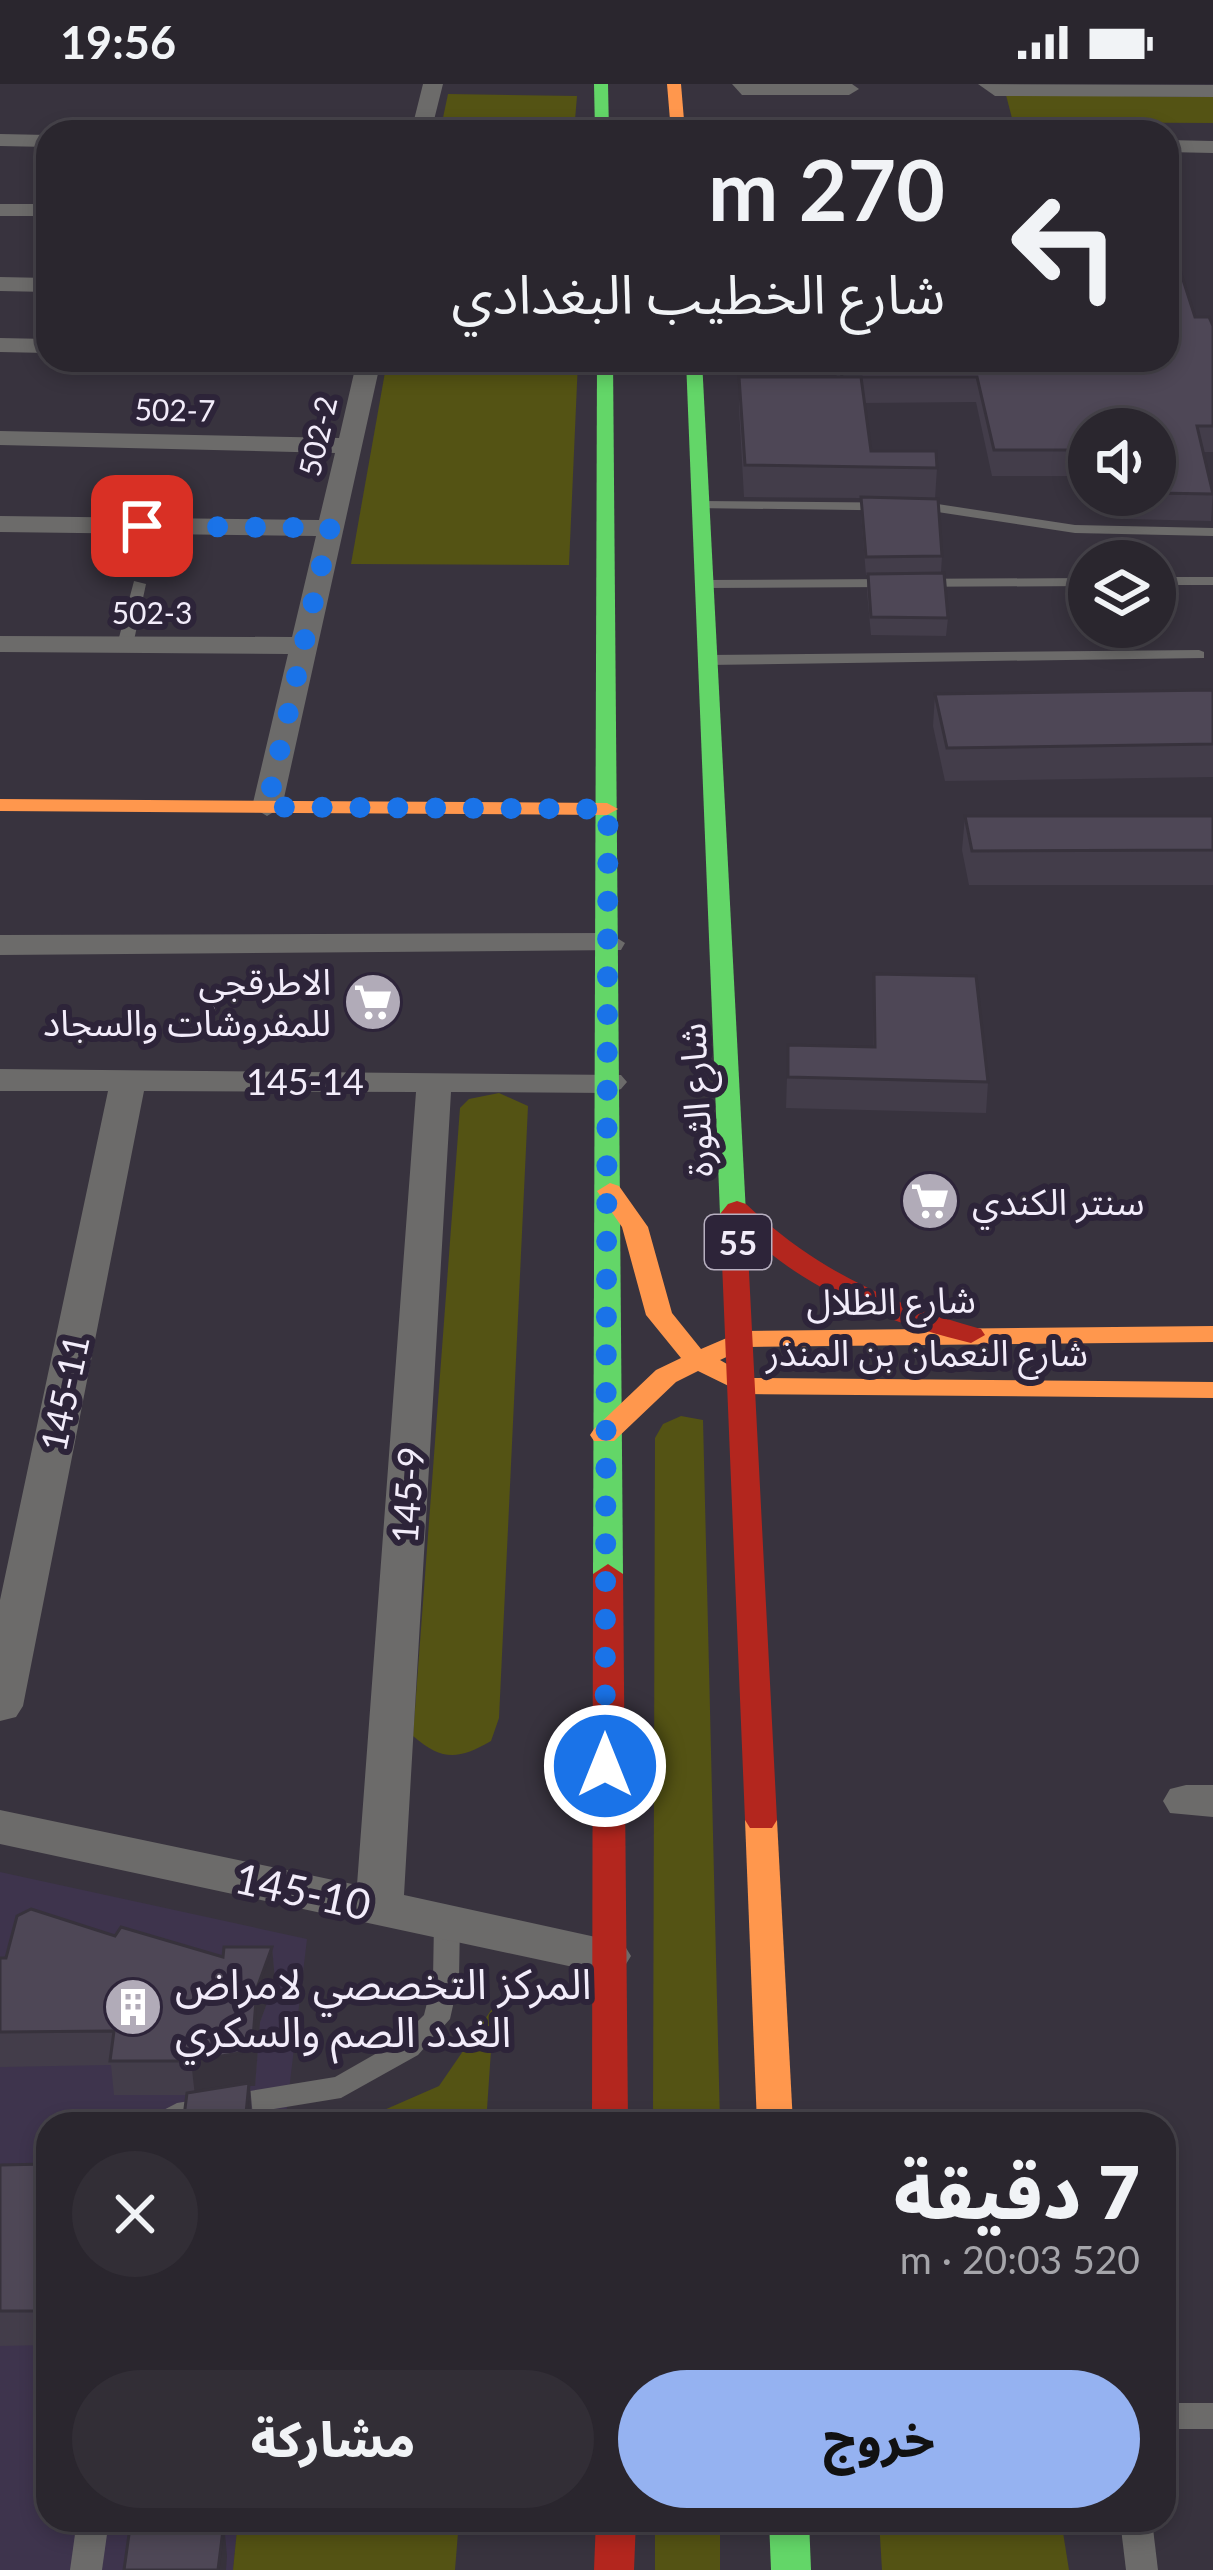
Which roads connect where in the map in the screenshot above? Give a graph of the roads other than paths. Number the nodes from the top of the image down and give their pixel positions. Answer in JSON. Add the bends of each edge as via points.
{"nodes":[{"id":1,"x":433,"y":84,"type":"edge"},
{"id":2,"x":601,"y":84,"type":"edge"},
{"id":3,"x":674,"y":84,"type":"edge"},
{"id":4,"x":742,"y":84,"type":"edge"},
{"id":5,"x":988,"y":84,"type":"edge"},
{"id":6,"x":849,"y":89,"type":"dead end"},
{"id":7,"x":1213,"y":91,"type":"edge"},
{"id":8,"x":424,"y":120,"type":"edge"},
{"id":9,"x":602,"y":120,"type":"edge"},
{"id":10,"x":676,"y":120,"type":"edge"},
{"id":11,"x":1179,"y":132,"type":"edge"},
{"id":12,"x":1213,"y":133,"type":"edge"},
{"id":13,"x":0,"y":140,"type":"edge"},
{"id":14,"x":36,"y":141,"type":"edge"},
{"id":15,"x":1179,"y":146,"type":"edge"},
{"id":16,"x":1213,"y":147,"type":"edge"},
{"id":17,"x":0,"y":210,"type":"edge"},
{"id":18,"x":36,"y":210,"type":"edge"},
{"id":19,"x":0,"y":284,"type":"edge"},
{"id":20,"x":36,"y":285,"type":"edge"},
{"id":21,"x":0,"y":345,"type":"edge"},
{"id":22,"x":36,"y":346,"type":"edge"},
{"id":23,"x":366,"y":372,"type":"edge"},
{"id":24,"x":605,"y":372,"type":"edge"},
{"id":25,"x":694,"y":372,"type":"edge"},
{"id":26,"x":0,"y":438,"type":"edge"},
{"id":27,"x":349,"y":446,"type":"junction"},
{"id":28,"x":699,"y":505,"type":"junction"},
{"id":29,"x":0,"y":524,"type":"edge"},
{"id":30,"x":330,"y":528,"type":"junction"},
{"id":31,"x":1213,"y":532,"type":"edge"},
{"id":32,"x":1176,"y":581,"type":"edge"},
{"id":33,"x":1213,"y":581,"type":"edge"},
{"id":34,"x":1068,"y":582,"type":"edge"},
{"id":35,"x":139,"y":584,"type":"dead end"},
{"id":36,"x":704,"y":584,"type":"junction"},
{"id":37,"x":0,"y":644,"type":"edge"},
{"id":38,"x":124,"y":645,"type":"junction"},
{"id":39,"x":304,"y":646,"type":"junction"},
{"id":40,"x":1199,"y":655,"type":"dead end"},
{"id":41,"x":707,"y":660,"type":"junction"},
{"id":42,"x":0,"y":805,"type":"edge"},
{"id":43,"x":267,"y":807,"type":"junction"},
{"id":44,"x":608,"y":809,"type":"junction"},
{"id":45,"x":609,"y":943,"type":"junction"},
{"id":46,"x":0,"y":945,"type":"edge"},
{"id":47,"x":0,"y":1080,"type":"edge"},
{"id":48,"x":128,"y":1081,"type":"junction"},
{"id":49,"x":434,"y":1082,"type":"junction"},
{"id":50,"x":609,"y":1082,"type":"junction"},
{"id":51,"x":610,"y":1191,"type":"junction"},
{"id":52,"x":737,"y":1209,"type":"junction"},
{"id":53,"x":1213,"y":1334,"type":"edge"},
{"id":54,"x":970,"y":1335,"type":"junction"},
{"id":55,"x":742,"y":1339,"type":"junction"},
{"id":56,"x":694,"y":1358,"type":"junction"},
{"id":57,"x":745,"y":1387,"type":"junction"},
{"id":58,"x":1213,"y":1390,"type":"edge"},
{"id":59,"x":604,"y":1435,"type":"junction"},
{"id":60,"x":0,"y":1706,"type":"edge"},
{"id":61,"x":0,"y":1827,"type":"edge"},
{"id":62,"x":379,"y":1907,"type":"junction"},
{"id":63,"x":447,"y":1922,"type":"junction"},
{"id":64,"x":606,"y":1956,"type":"junction"},
{"id":65,"x":189,"y":2112,"type":"edge"},
{"id":66,"x":610,"y":2112,"type":"edge"},
{"id":67,"x":775,"y":2112,"type":"edge"},
{"id":68,"x":1176,"y":2416,"type":"edge"},
{"id":69,"x":1213,"y":2416,"type":"edge"},
{"id":70,"x":91,"y":2532,"type":"edge"},
{"id":71,"x":616,"y":2532,"type":"edge"},
{"id":72,"x":789,"y":2532,"type":"edge"},
{"id":73,"x":1137,"y":2532,"type":"edge"},
{"id":74,"x":86,"y":2570,"type":"edge"},
{"id":75,"x":614,"y":2570,"type":"edge"},
{"id":76,"x":791,"y":2570,"type":"edge"},
{"id":77,"x":1142,"y":2570,"type":"edge"}],
"edges":[{"from":1,"to":8,"type":"street"},
{"from":2,"to":9,"type":"main road"},
{"from":3,"to":10,"type":"main road"},
{"from":4,"to":6,"type":"street"},
{"from":5,"to":7,"type":"street"},
{"from":11,"to":12,"type":"street"},
{"from":13,"to":14,"type":"street"},
{"from":15,"to":16,"type":"street"},
{"from":17,"to":18,"type":"street"},
{"from":19,"to":20,"type":"street"},
{"from":21,"to":22,"type":"street"},
{"from":23,"to":27,"type":"street","name":"502-2"},
{"from":24,"to":44,"type":"main road"},
{"from":25,"to":28,"type":"main road","name":"شارع الثورة","number":"55"},
{"from":26,"to":27,"type":"street","name":"502-7"},
{"from":27,"to":30,"type":"street","name":"502-2"},
{"from":28,"to":31,"type":"lane","via":[[932,507],[1075,529]]},
{"from":28,"to":36,"type":"main road","name":"شارع الثورة","number":"55"},
{"from":29,"to":30,"type":"street"},
{"from":30,"to":39,"type":"street","name":"502-2"},
{"from":32,"to":33,"type":"lane"},
{"from":34,"to":36,"type":"lane"},
{"from":35,"to":38,"type":"lane"},
{"from":36,"to":41,"type":"main road","name":"شارع الثورة","number":"55"},
{"from":37,"to":38,"type":"street","name":"502-3"},
{"from":38,"to":39,"type":"street","name":"502-3"},
{"from":39,"to":43,"type":"street","name":"502-2"},
{"from":40,"to":41,"type":"lane"},
{"from":41,"to":52,"type":"main road","name":"شارع الثورة","number":"55"},
{"from":42,"to":43,"type":"main road"},
{"from":43,"to":44,"type":"main road"},
{"from":44,"to":45,"type":"main road"},
{"from":45,"to":46,"type":"street"},
{"from":45,"to":50,"type":"main road"},
{"from":47,"to":48,"type":"street","name":"145-14"},
{"from":48,"to":49,"type":"street","name":"145-14"},
{"from":48,"to":60,"type":"street","name":"145-11"},
{"from":49,"to":50,"type":"street","name":"145-14"},
{"from":49,"to":62,"type":"street","name":"145-9"},
{"from":50,"to":51,"type":"main road"},
{"from":51,"to":56,"type":"main road","name":"شارع النعمان بن المنذر","via":[[635,1227],[659,1315]]},
{"from":51,"to":59,"type":"main road"},
{"from":52,"to":54,"type":"main road","via":[[772,1249],[825,1286]]},
{"from":52,"to":55,"type":"main road","name":"شارع الثورة","number":"55"},
{"from":53,"to":54,"type":"main road","name":"شارع الظلال"},
{"from":54,"to":55,"type":"main road","name":"شارع الظلال"},
{"from":55,"to":56,"type":"main road","name":"شارع الظلال"},
{"from":55,"to":57,"type":"main road","name":"شارع الثورة","number":"55"},
{"from":56,"to":57,"type":"main road","name":"شارع النعمان بن المنذر"},
{"from":56,"to":59,"type":"main road","name":"شارع الظلال","via":[[644,1388]]},
{"from":57,"to":58,"type":"main road","name":"شارع النعمان بن المنذر"},
{"from":57,"to":67,"type":"main road","name":"شارع الثورة","number":"55"},
{"from":59,"to":64,"type":"main road"},
{"from":61,"to":62,"type":"street","name":"145-10"},
{"from":62,"to":63,"type":"street","name":"145-10"},
{"from":63,"to":64,"type":"street","name":"145-10"},
{"from":63,"to":65,"type":"lane","via":[[437,2019],[408,2048],[341,2087]]},
{"from":64,"to":66,"type":"main road"},
{"from":68,"to":69,"type":"lane"},
{"from":70,"to":74,"type":"lane"},
{"from":71,"to":75,"type":"main road"},
{"from":72,"to":76,"type":"main road"},
{"from":73,"to":77,"type":"lane"}]}
